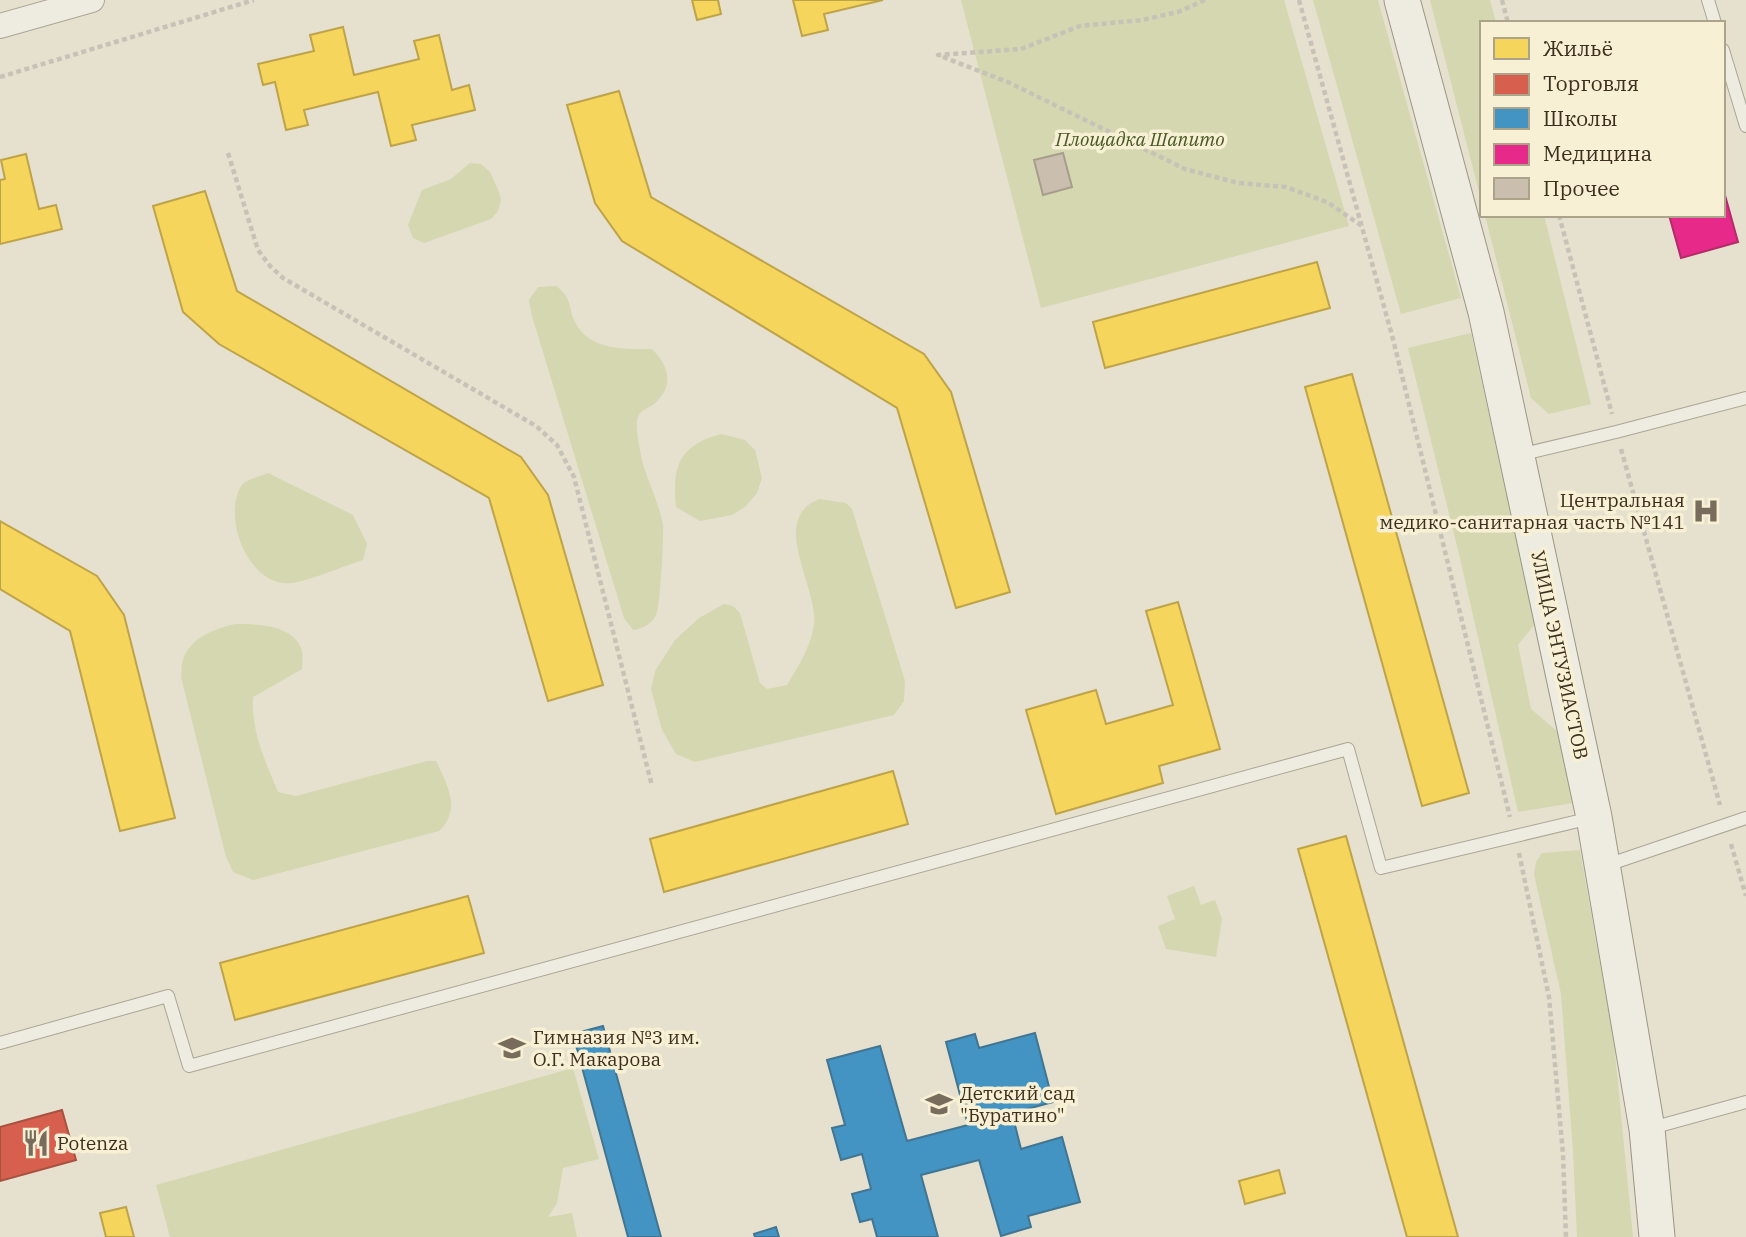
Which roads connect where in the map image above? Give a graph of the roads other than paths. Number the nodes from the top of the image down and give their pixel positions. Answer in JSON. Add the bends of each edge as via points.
{"nodes":[{"id":1,"x":92,"y":0,"type":"edge"},
{"id":2,"x":1402,"y":0,"type":"edge"},
{"id":3,"x":1708,"y":0,"type":"edge"},
{"id":4,"x":1714,"y":21,"type":"edge"},
{"id":5,"x":0,"y":26,"type":"edge"},
{"id":6,"x":1725,"y":57,"type":"edge"},
{"id":7,"x":1746,"y":126,"type":"edge"},
{"id":8,"x":1746,"y":398,"type":"edge"},
{"id":9,"x":1517,"y":456,"type":"junction"},
{"id":10,"x":1594,"y":817,"type":"junction"},
{"id":11,"x":1746,"y":818,"type":"edge"},
{"id":12,"x":1602,"y":867,"type":"junction"},
{"id":13,"x":0,"y":1043,"type":"edge"},
{"id":14,"x":1746,"y":1102,"type":"edge"},
{"id":15,"x":1647,"y":1129,"type":"junction"},
{"id":16,"x":1657,"y":1237,"type":"edge"}],
"edges":[{"from":1,"to":5,"type":"street"},
{"from":2,"to":9,"type":"main road","name":"УЛИЦА ЭНТУЗИАСТОВ","via":[[1486,312]]},
{"from":3,"to":4,"type":"lane"},
{"from":6,"to":7,"type":"lane"},
{"from":8,"to":9,"type":"lane"},
{"from":9,"to":10,"type":"main road","name":"УЛИЦА ЭНТУЗИАСТОВ"},
{"from":10,"to":12,"type":"main road","name":"УЛИЦА ЭНТУЗИАСТОВ"},
{"from":10,"to":13,"type":"lane","via":[[1381,868],[1348,749],[189,1066],[168,996]]},
{"from":11,"to":12,"type":"lane"},
{"from":12,"to":15,"type":"main road","name":"УЛИЦА ЭНТУЗИАСТОВ"},
{"from":14,"to":15,"type":"lane"},
{"from":15,"to":16,"type":"main road","name":"УЛИЦА ЭНТУЗИАСТОВ"}]}
